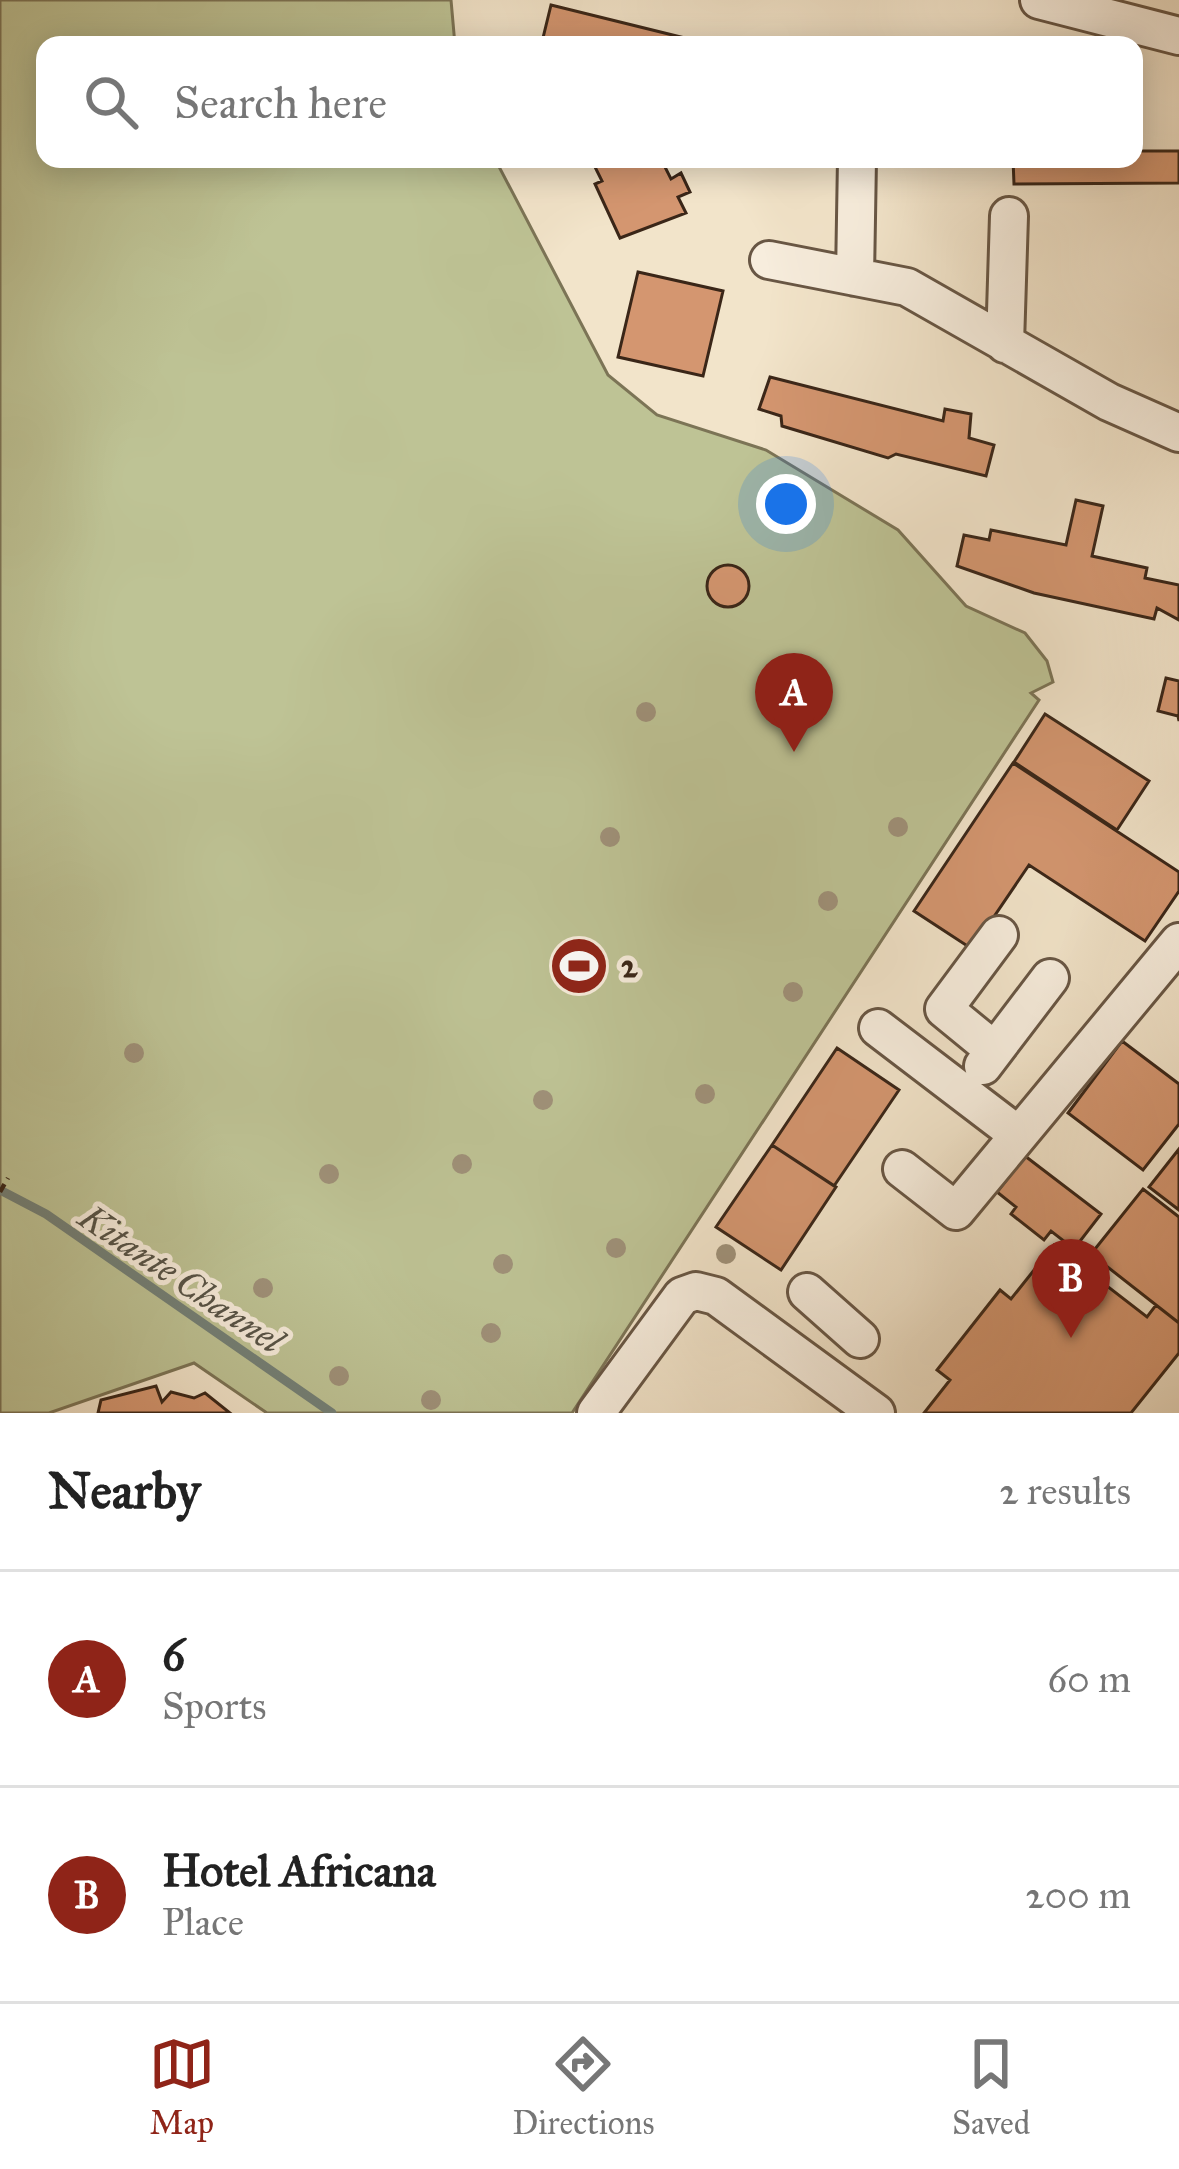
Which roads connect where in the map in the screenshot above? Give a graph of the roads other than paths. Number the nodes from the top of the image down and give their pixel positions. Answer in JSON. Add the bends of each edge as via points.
{"nodes":[{"id":1,"x":1039,"y":0,"type":"edge"},
{"id":2,"x":1179,"y":36,"type":"edge"},
{"id":3,"x":857,"y":168,"type":"edge"},
{"id":4,"x":1010,"y":216,"type":"dead end"},
{"id":5,"x":769,"y":260,"type":"dead end"},
{"id":6,"x":855,"y":277,"type":"junction"},
{"id":7,"x":1005,"y":344,"type":"junction"},
{"id":8,"x":1179,"y":433,"type":"edge"},
{"id":9,"x":999,"y":935,"type":"dead end"},
{"id":10,"x":1173,"y":947,"type":"edge"},
{"id":11,"x":1050,"y":978,"type":"dead end"},
{"id":12,"x":878,"y":1028,"type":"dead end"},
{"id":13,"x":994,"y":1050,"type":"junction"},
{"id":14,"x":962,"y":1092,"type":"junction"},
{"id":15,"x":1016,"y":1134,"type":"junction"},
{"id":16,"x":902,"y":1169,"type":"dead end"},
{"id":17,"x":807,"y":1292,"type":"dead end"},
{"id":18,"x":860,"y":1339,"type":"dead end"},
{"id":19,"x":596,"y":1413,"type":"edge"},
{"id":20,"x":876,"y":1413,"type":"edge"}],
"edges":[{"from":1,"to":2,"type":"street"},
{"from":3,"to":6,"type":"street"},
{"from":4,"to":7,"type":"street"},
{"from":5,"to":6,"type":"street"},
{"from":6,"to":7,"type":"street","via":[[907,286]]},
{"from":7,"to":8,"type":"street"},
{"from":9,"to":13,"type":"street","via":[[944,1009]]},
{"from":10,"to":15,"type":"street"},
{"from":11,"to":13,"type":"street"},
{"from":12,"to":14,"type":"street"},
{"from":13,"to":14,"type":"street"},
{"from":14,"to":15,"type":"street"},
{"from":15,"to":16,"type":"street","via":[[956,1211]]},
{"from":17,"to":18,"type":"street"},
{"from":19,"to":20,"type":"street","via":[[682,1296],[696,1292],[716,1296]]}]}
